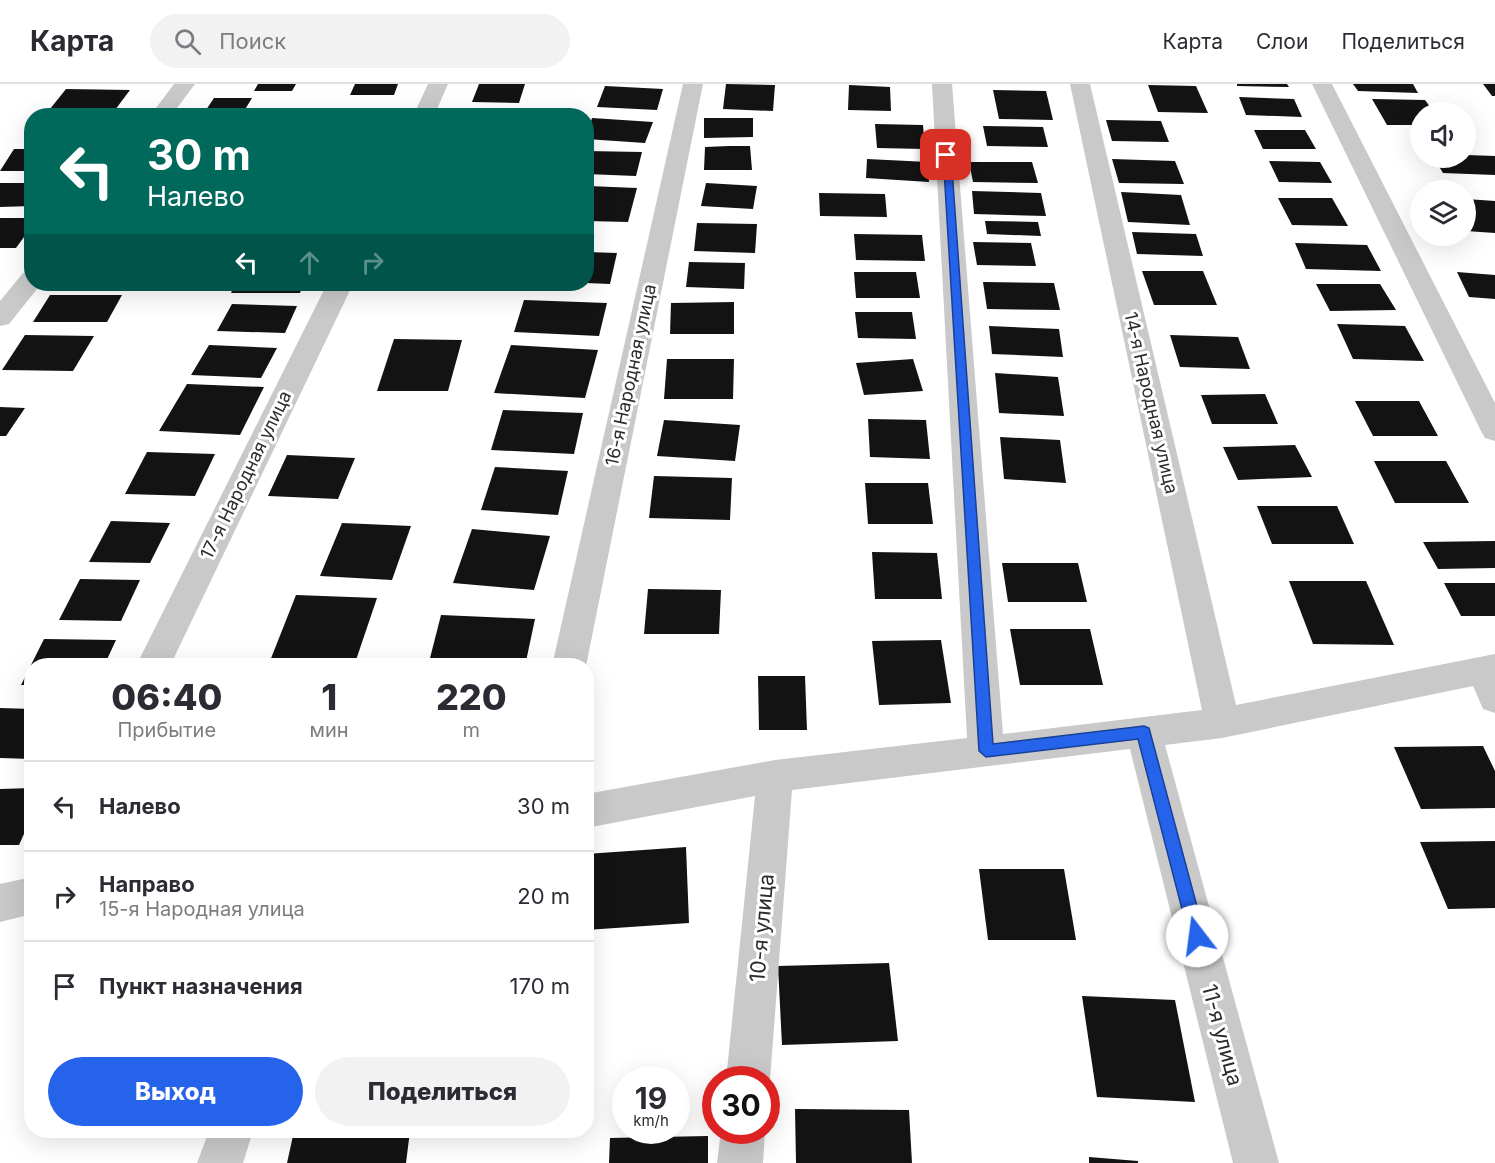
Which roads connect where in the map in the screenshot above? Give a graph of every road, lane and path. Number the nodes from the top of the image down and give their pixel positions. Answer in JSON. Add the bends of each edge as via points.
{"nodes":[{"id":1,"x":185,"y":84,"type":"edge"},
{"id":2,"x":438,"y":84,"type":"edge"},
{"id":3,"x":693,"y":84,"type":"edge"},
{"id":4,"x":942,"y":84,"type":"edge"},
{"id":5,"x":1080,"y":84,"type":"edge"},
{"id":6,"x":1322,"y":84,"type":"edge"},
{"id":7,"x":166,"y":108,"type":"edge"},
{"id":8,"x":427,"y":108,"type":"edge"},
{"id":9,"x":24,"y":288,"type":"edge"},
{"id":10,"x":337,"y":291,"type":"edge"},
{"id":11,"x":0,"y":318,"type":"edge"},
{"id":12,"x":1495,"y":431,"type":"edge"},
{"id":13,"x":157,"y":658,"type":"edge"},
{"id":14,"x":571,"y":658,"type":"edge"},
{"id":15,"x":1491,"y":679,"type":"edge"},
{"id":16,"x":1222,"y":723,"type":"junction"},
{"id":17,"x":1144,"y":732,"type":"junction"},
{"id":18,"x":986,"y":751,"type":"junction"},
{"id":19,"x":775,"y":776,"type":"junction"},
{"id":20,"x":594,"y":810,"type":"edge"},
{"id":21,"x":24,"y":897,"type":"edge"},
{"id":22,"x":0,"y":903,"type":"edge"},
{"id":23,"x":749,"y":1066,"type":"edge"},
{"id":24,"x":229,"y":1138,"type":"edge"},
{"id":25,"x":742,"y":1144,"type":"edge"},
{"id":26,"x":220,"y":1163,"type":"edge"},
{"id":27,"x":740,"y":1163,"type":"edge"},
{"id":28,"x":1256,"y":1163,"type":"edge"}],
"edges":[{"from":1,"to":7,"type":"street"},
{"from":2,"to":8,"type":"street"},
{"from":3,"to":14,"type":"street","name":"16-я Народная улица"},
{"from":4,"to":18,"type":"street"},
{"from":5,"to":16,"type":"street","name":"14-я Народная улица"},
{"from":6,"to":12,"type":"street"},
{"from":9,"to":11,"type":"street"},
{"from":10,"to":13,"type":"street","name":"17-я Народная улица"},
{"from":15,"to":16,"type":"street"},
{"from":16,"to":17,"type":"street"},
{"from":17,"to":18,"type":"street"},
{"from":17,"to":28,"type":"street","name":"11-я улица"},
{"from":18,"to":19,"type":"street"},
{"from":19,"to":20,"type":"street"},
{"from":19,"to":23,"type":"street","name":"10-я улица"},
{"from":21,"to":22,"type":"street"},
{"from":24,"to":26,"type":"street"},
{"from":25,"to":27,"type":"street"}]}
